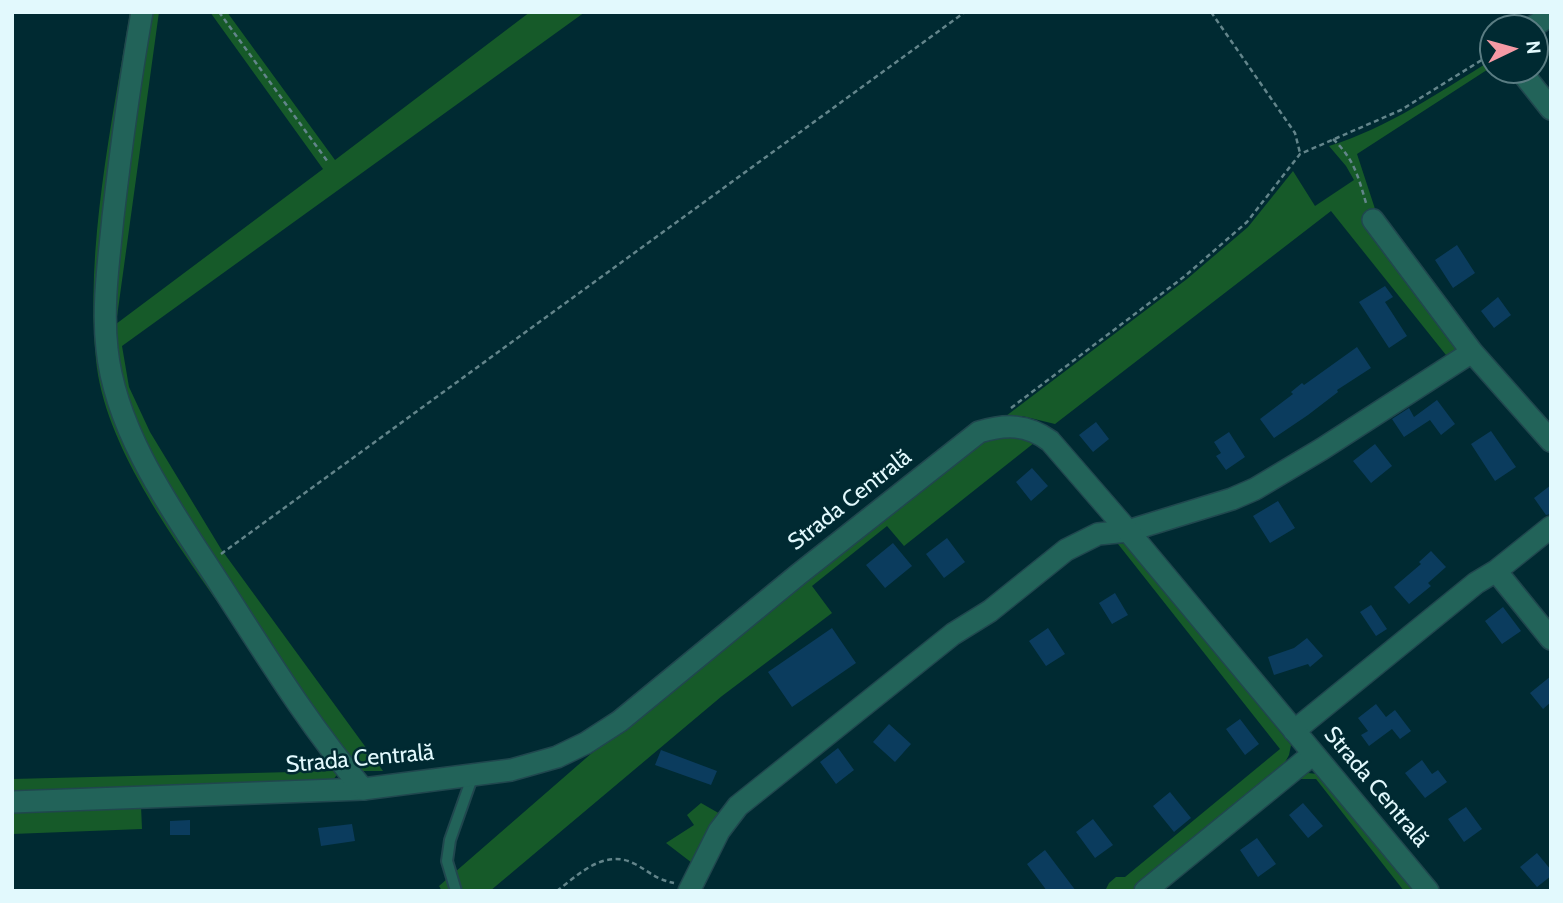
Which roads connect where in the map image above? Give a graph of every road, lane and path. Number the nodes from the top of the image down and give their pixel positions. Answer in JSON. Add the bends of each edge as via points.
{"nodes":[{"id":1,"x":142,"y":12,"type":"edge"},
{"id":2,"x":219,"y":12,"type":"edge"},
{"id":3,"x":965,"y":12,"type":"edge"},
{"id":4,"x":1211,"y":12,"type":"edge"},
{"id":5,"x":1479,"y":62,"type":"edge"},
{"id":6,"x":1531,"y":84,"type":"edge"},
{"id":7,"x":1551,"y":109,"type":"edge"},
{"id":8,"x":1333,"y":139,"type":"junction"},
{"id":9,"x":1300,"y":154,"type":"junction"},
{"id":10,"x":328,"y":162,"type":"dead end"},
{"id":11,"x":1373,"y":220,"type":"joint"},
{"id":12,"x":1472,"y":352,"type":"junction"},
{"id":13,"x":1012,"y":408,"type":"dead end"},
{"id":14,"x":1551,"y":441,"type":"edge"},
{"id":15,"x":1551,"y":527,"type":"edge"},
{"id":16,"x":1128,"y":531,"type":"junction"},
{"id":17,"x":207,"y":564,"type":"junction"},
{"id":18,"x":1496,"y":571,"type":"junction"},
{"id":19,"x":1551,"y":639,"type":"edge"},
{"id":20,"x":1294,"y":731,"type":"junction"},
{"id":21,"x":1313,"y":754,"type":"junction"},
{"id":22,"x":473,"y":775,"type":"junction"},
{"id":23,"x":362,"y":789,"type":"junction"},
{"id":24,"x":12,"y":802,"type":"edge"},
{"id":25,"x":692,"y":886,"type":"edge"},
{"id":26,"x":456,"y":891,"type":"edge"},
{"id":27,"x":557,"y":891,"type":"edge"},
{"id":28,"x":1145,"y":891,"type":"edge"},
{"id":29,"x":1428,"y":891,"type":"edge"}],
"edges":[{"from":1,"to":17,"type":"street","via":[[108,262],[107,350],[118,405],[128,428]]},
{"from":2,"to":10,"type":"path"},
{"from":3,"to":17,"type":"path"},
{"from":4,"to":9,"type":"path","via":[[1295,133]]},
{"from":5,"to":8,"type":"path","via":[[1401,110]]},
{"from":6,"to":7,"type":"street"},
{"from":8,"to":9,"type":"path"},
{"from":8,"to":11,"type":"path","via":[[1348,153]]},
{"from":9,"to":13,"type":"path","via":[[1247,222],[1185,276]]},
{"from":11,"to":12,"type":"street"},
{"from":12,"to":14,"type":"street"},
{"from":12,"to":16,"type":"street","via":[[1255,489]]},
{"from":15,"to":18,"type":"street"},
{"from":16,"to":20,"type":"street","name":"Strada Centrală"},
{"from":16,"to":22,"type":"street","name":"Strada Centrală","via":[[1037,432],[1000,426],[979,432],[620,721],[557,757]]},
{"from":16,"to":25,"type":"street","via":[[1098,534],[1066,550],[804,751],[727,818]]},
{"from":17,"to":23,"type":"street"},
{"from":18,"to":19,"type":"street"},
{"from":18,"to":20,"type":"street"},
{"from":20,"to":21,"type":"street","name":"Strada Centrală"},
{"from":21,"to":28,"type":"street"},
{"from":21,"to":29,"type":"street","name":"Strada Centrală"},
{"from":22,"to":23,"type":"street","name":"Strada Centrală"},
{"from":22,"to":26,"type":"lane","via":[[450,840],[447,861]]},
{"from":23,"to":24,"type":"street","name":"Strada Centrală"},
{"from":25,"to":27,"type":"path","via":[[654,878],[634,863],[616,858],[590,866]]}]}
